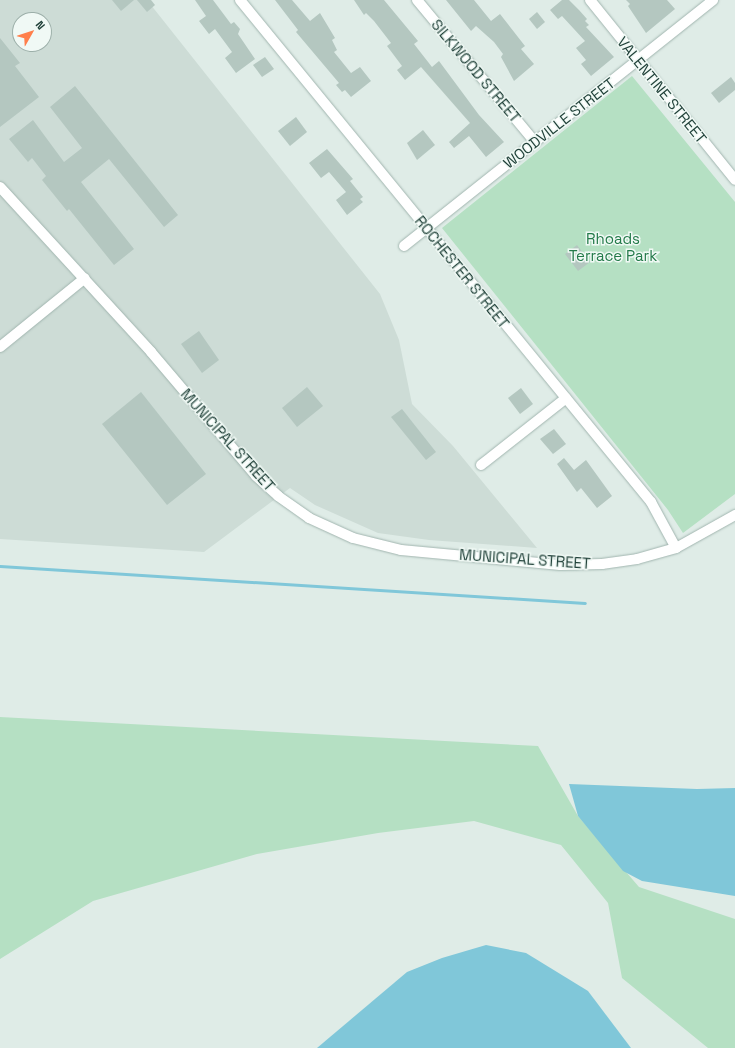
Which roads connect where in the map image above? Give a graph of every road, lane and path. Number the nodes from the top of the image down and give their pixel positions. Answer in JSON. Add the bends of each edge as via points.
{"nodes":[{"id":1,"x":240,"y":0,"type":"edge"},
{"id":2,"x":417,"y":0,"type":"edge"},
{"id":3,"x":590,"y":0,"type":"edge"},
{"id":4,"x":713,"y":0,"type":"edge"},
{"id":5,"x":638,"y":61,"type":"junction"},
{"id":6,"x":534,"y":142,"type":"junction"},
{"id":7,"x":735,"y":180,"type":"edge"},
{"id":8,"x":0,"y":187,"type":"edge"},
{"id":9,"x":427,"y":229,"type":"junction"},
{"id":10,"x":404,"y":246,"type":"dead end"},
{"id":11,"x":85,"y":278,"type":"junction"},
{"id":12,"x":0,"y":347,"type":"edge"},
{"id":13,"x":566,"y":398,"type":"junction"},
{"id":14,"x":481,"y":466,"type":"dead end"},
{"id":15,"x":735,"y":516,"type":"edge"},
{"id":16,"x":676,"y":548,"type":"junction"}],
"edges":[{"from":1,"to":9,"type":"street","name":"ROCHESTER STREET"},
{"from":2,"to":6,"type":"street","name":"SILKWOOD STREET"},
{"from":3,"to":5,"type":"street","name":"VALENTINE STREET"},
{"from":4,"to":5,"type":"street","name":"WOODVILLE STREET"},
{"from":5,"to":6,"type":"street","name":"WOODVILLE STREET"},
{"from":5,"to":7,"type":"street","name":"VALENTINE STREET"},
{"from":6,"to":9,"type":"street","name":"WOODVILLE STREET"},
{"from":8,"to":11,"type":"street","name":"MUNICIPAL STREET"},
{"from":9,"to":10,"type":"street","name":"WOODVILLE STREET"},
{"from":9,"to":13,"type":"street","name":"ROCHESTER STREET"},
{"from":11,"to":12,"type":"street"},
{"from":11,"to":16,"type":"street","name":"MUNICIPAL STREET","via":[[256,476],[304,515],[353,538],[401,550],[560,565],[631,560]]},
{"from":13,"to":14,"type":"street"},
{"from":13,"to":16,"type":"street","name":"ROCHESTER STREET","via":[[651,502]]},
{"from":15,"to":16,"type":"street","name":"MUNICIPAL STREET"}]}
